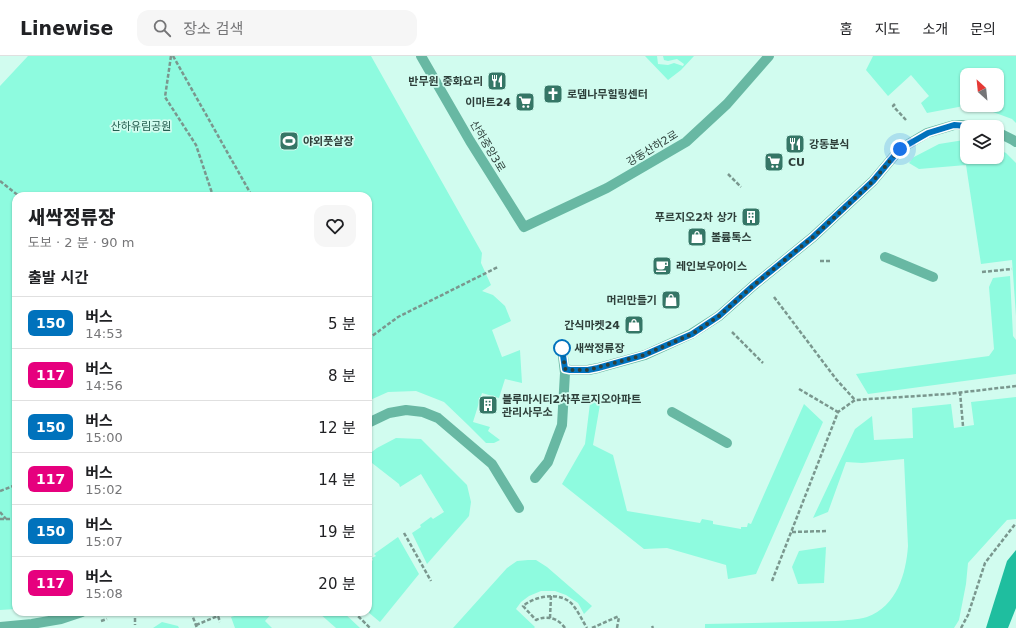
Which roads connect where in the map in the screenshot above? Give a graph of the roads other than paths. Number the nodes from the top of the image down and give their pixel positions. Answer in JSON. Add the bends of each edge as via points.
{"nodes":[{"id":1,"x":421,"y":56,"type":"edge"},
{"id":2,"x":769,"y":56,"type":"edge"},
{"id":3,"x":960,"y":125,"type":"edge"},
{"id":4,"x":1004,"y":136,"type":"edge"},
{"id":5,"x":1016,"y":142,"type":"edge"},
{"id":6,"x":524,"y":227,"type":"joint"},
{"id":7,"x":885,"y":257,"type":"dead end"},
{"id":8,"x":933,"y":277,"type":"dead end"},
{"id":9,"x":562,"y":348,"type":"dead end"},
{"id":10,"x":567,"y":369,"type":"junction"},
{"id":11,"x":672,"y":412,"type":"dead end"},
{"id":12,"x":372,"y":421,"type":"edge"},
{"id":13,"x":727,"y":443,"type":"dead end"},
{"id":14,"x":535,"y":478,"type":"dead end"},
{"id":15,"x":519,"y":508,"type":"dead end"},
{"id":16,"x":75,"y":616,"type":"edge"},
{"id":17,"x":62,"y":624,"type":"edge"},
{"id":18,"x":0,"y":627,"type":"edge"}],
"edges":[{"from":1,"to":6,"type":"street","name":"산하중앙3로"},
{"from":2,"to":6,"type":"street","name":"강동산하2로","via":[[727,104],[686,142],[607,188]]},
{"from":3,"to":10,"type":"street","via":[[928,133],[900,149],[873,181],[819,232],[719,316],[692,334],[644,355],[588,370]]},
{"from":4,"to":5,"type":"street"},
{"from":7,"to":8,"type":"street"},
{"from":9,"to":10,"type":"street"},
{"from":10,"to":14,"type":"street","via":[[562,425],[548,462]]},
{"from":11,"to":13,"type":"street"},
{"from":12,"to":15,"type":"street","via":[[389,413],[406,410],[423,412],[438,418],[492,464]]},
{"from":16,"to":17,"type":"street"},
{"from":17,"to":18,"type":"street"}]}
